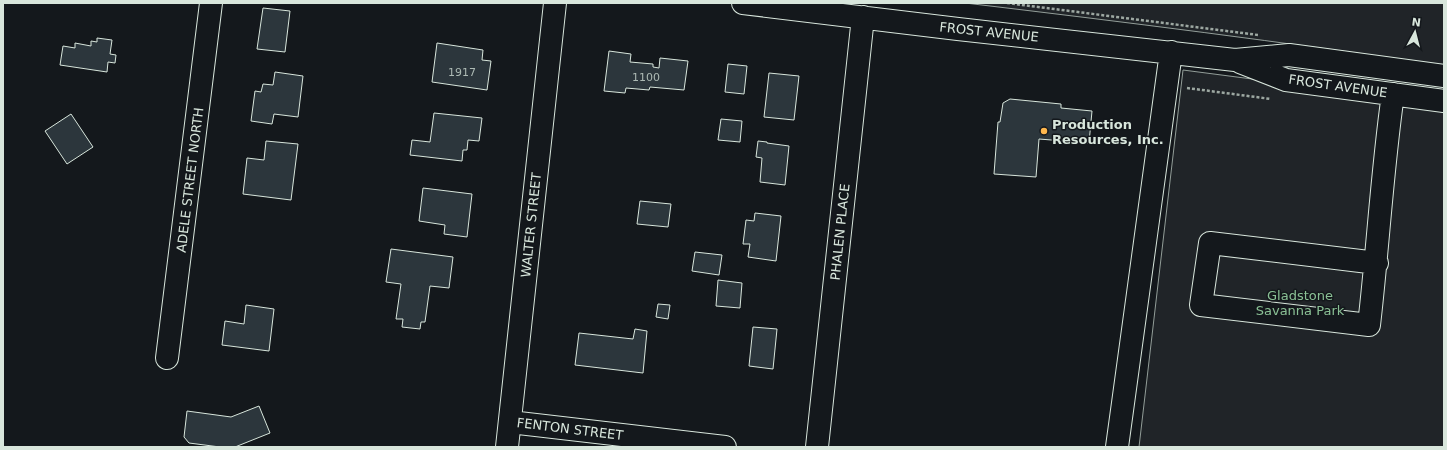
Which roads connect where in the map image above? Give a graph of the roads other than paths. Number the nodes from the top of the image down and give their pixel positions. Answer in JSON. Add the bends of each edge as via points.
{"nodes":[{"id":1,"x":211,"y":3,"type":"edge"},
{"id":2,"x":555,"y":3,"type":"edge"},
{"id":3,"x":743,"y":3,"type":"edge"},
{"id":4,"x":863,"y":17,"type":"junction"},
{"id":5,"x":1171,"y":52,"type":"junction"},
{"id":6,"x":1235,"y":60,"type":"junction"},
{"id":7,"x":1444,"y":76,"type":"edge"},
{"id":8,"x":1393,"y":94,"type":"junction"},
{"id":9,"x":1444,"y":101,"type":"edge"},
{"id":10,"x":1377,"y":263,"type":"junction"},
{"id":11,"x":168,"y":358,"type":"dead end"},
{"id":12,"x":510,"y":422,"type":"junction"},
{"id":13,"x":507,"y":447,"type":"edge"},
{"id":14,"x":725,"y":447,"type":"edge"},
{"id":15,"x":817,"y":447,"type":"edge"},
{"id":16,"x":1116,"y":447,"type":"edge"}],
"edges":[{"from":1,"to":11,"type":"street","name":"ADELE STREET NORTH"},
{"from":2,"to":12,"type":"street","name":"WALTER STREET"},
{"from":3,"to":4,"type":"street","name":"FROST AVENUE"},
{"from":4,"to":5,"type":"street","name":"FROST AVENUE"},
{"from":4,"to":15,"type":"street","name":"PHALEN PLACE"},
{"from":5,"to":6,"type":"street","name":"FROST AVENUE"},
{"from":5,"to":16,"type":"street"},
{"from":6,"to":7,"type":"street","name":"FROST AVENUE","via":[[1289,55]]},
{"from":6,"to":8,"type":"street","name":"FROST AVENUE","via":[[1286,80]]},
{"from":8,"to":9,"type":"street","name":"FROST AVENUE"},
{"from":8,"to":10,"type":"street","via":[[1384,166]]},
{"from":10,"to":10,"type":"street","via":[[1369,325],[1201,305],[1210,243]]},
{"from":12,"to":13,"type":"street","name":"WALTER STREET"},
{"from":12,"to":14,"type":"street","name":"FENTON STREET"}]}
